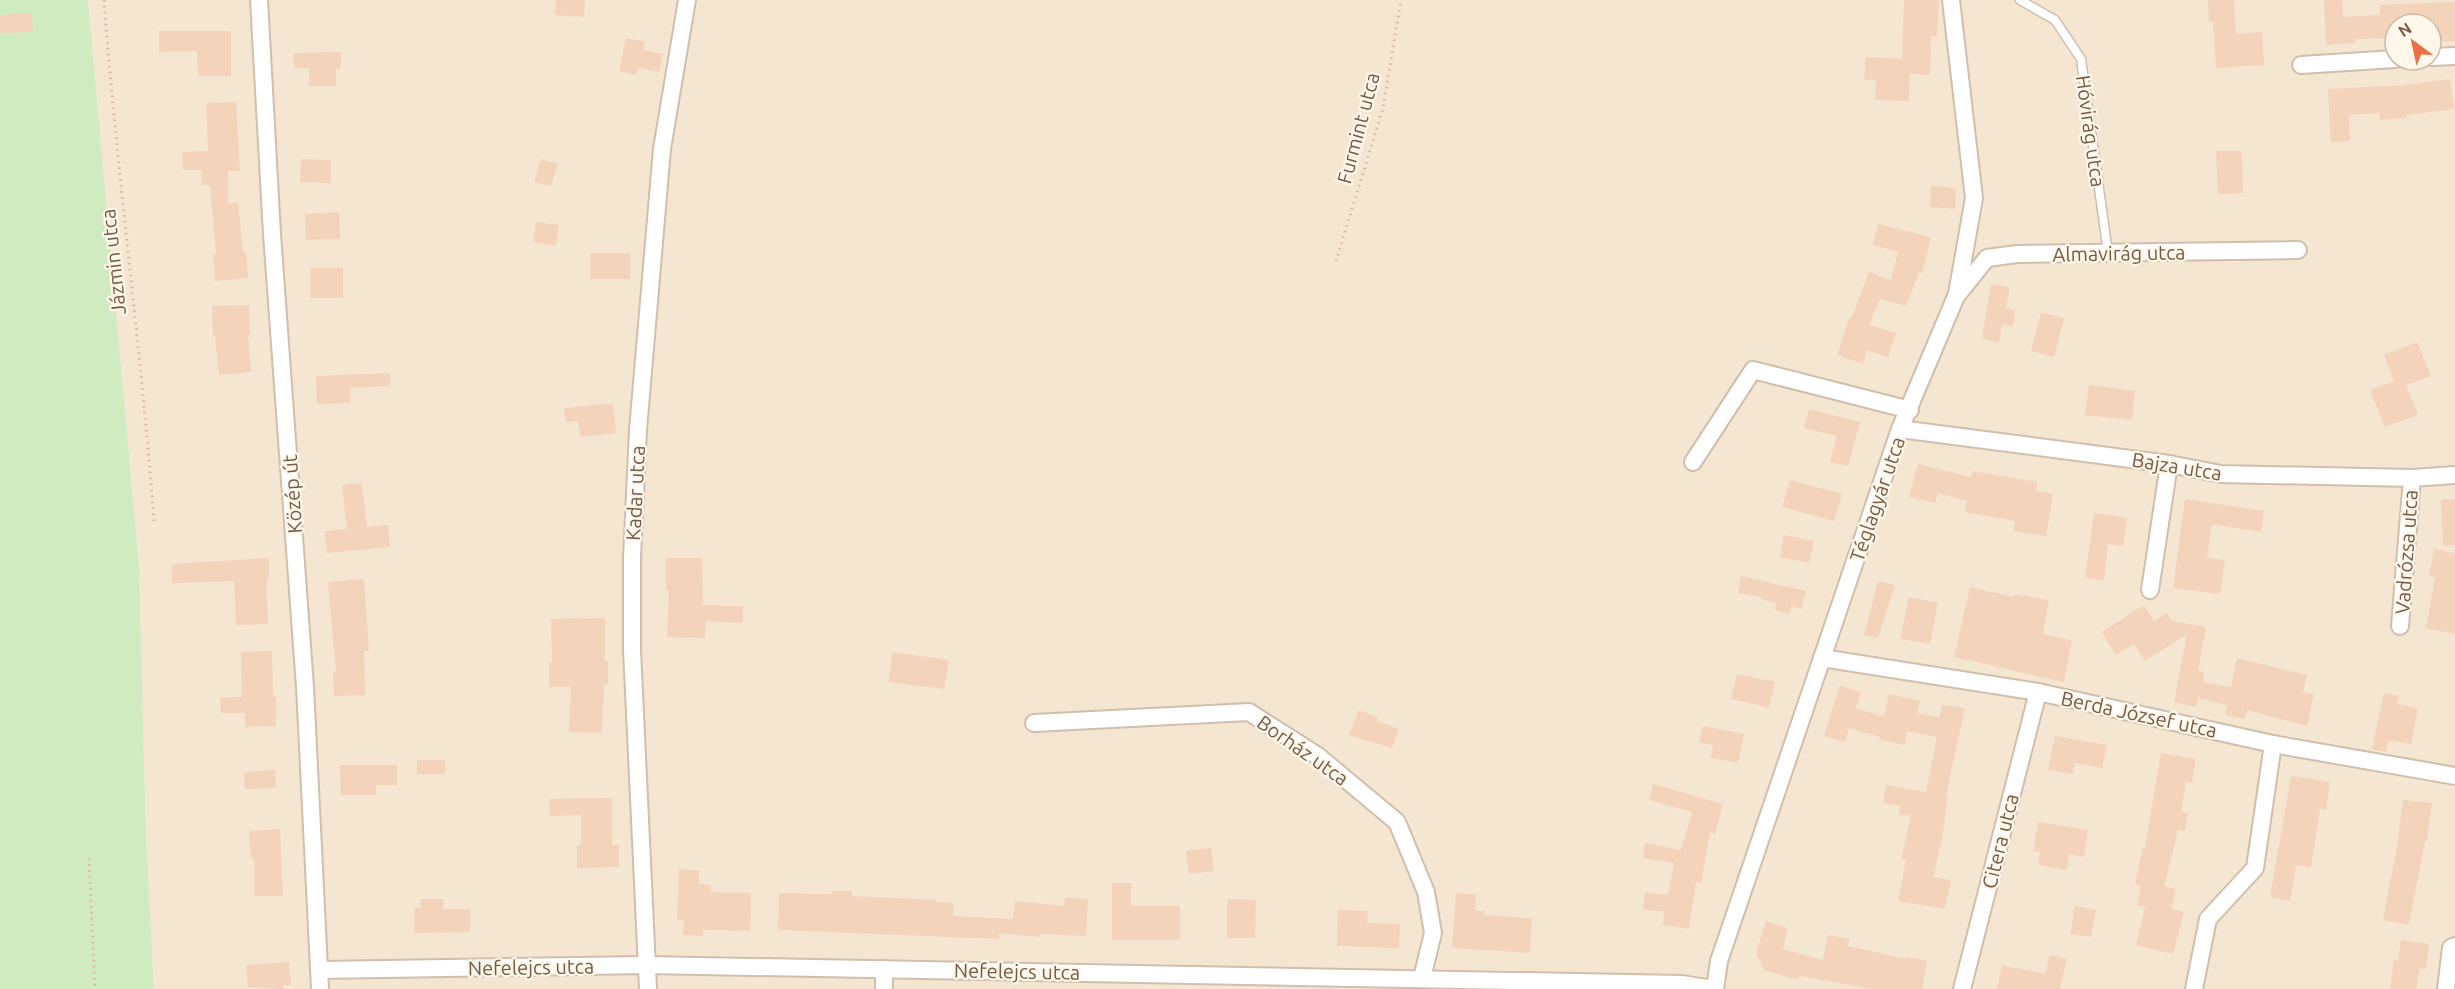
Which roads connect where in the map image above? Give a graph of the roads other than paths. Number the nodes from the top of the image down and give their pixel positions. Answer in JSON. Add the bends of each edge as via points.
{"nodes":[{"id":1,"x":259,"y":0,"type":"edge"},
{"id":2,"x":687,"y":0,"type":"edge"},
{"id":3,"x":1951,"y":0,"type":"edge"},
{"id":4,"x":2020,"y":0,"type":"edge"},
{"id":5,"x":2383,"y":60,"type":"edge"},
{"id":6,"x":2301,"y":65,"type":"dead end"},
{"id":7,"x":2298,"y":250,"type":"dead end"},
{"id":8,"x":2108,"y":253,"type":"junction"},
{"id":9,"x":1957,"y":294,"type":"junction"},
{"id":10,"x":1910,"y":410,"type":"junction"},
{"id":11,"x":1900,"y":429,"type":"junction"},
{"id":12,"x":1693,"y":462,"type":"dead end"},
{"id":13,"x":2169,"y":464,"type":"junction"},
{"id":14,"x":2455,"y":475,"type":"edge"},
{"id":15,"x":2412,"y":478,"type":"junction"},
{"id":16,"x":2150,"y":590,"type":"dead end"},
{"id":17,"x":2400,"y":626,"type":"dead end"},
{"id":18,"x":1822,"y":658,"type":"junction"},
{"id":19,"x":2038,"y":692,"type":"junction"},
{"id":20,"x":1034,"y":723,"type":"dead end"},
{"id":21,"x":2273,"y":744,"type":"junction"},
{"id":22,"x":2455,"y":776,"type":"edge"},
{"id":23,"x":2455,"y":946,"type":"edge"},
{"id":24,"x":647,"y":965,"type":"junction"},
{"id":25,"x":884,"y":969,"type":"junction"},
{"id":26,"x":320,"y":970,"type":"junction"},
{"id":27,"x":1422,"y":978,"type":"junction"},
{"id":28,"x":1167,"y":981,"type":"edge"},
{"id":29,"x":1462,"y":984,"type":"edge"},
{"id":30,"x":320,"y":989,"type":"edge"},
{"id":31,"x":648,"y":989,"type":"edge"},
{"id":32,"x":884,"y":989,"type":"edge"},
{"id":33,"x":1714,"y":989,"type":"edge"},
{"id":34,"x":1962,"y":989,"type":"edge"},
{"id":35,"x":2194,"y":989,"type":"edge"},
{"id":36,"x":2446,"y":989,"type":"edge"}],
"edges":[{"from":1,"to":26,"type":"street","name":"Közép út"},
{"from":2,"to":24,"type":"street","name":"Kadar utca","via":[[662,149],[638,430],[632,558],[632,650]]},
{"from":3,"to":9,"type":"street","name":"Téglagyár utca","via":[[1974,198]]},
{"from":4,"to":8,"type":"lane","name":"Hóvirág utca","via":[[2055,20],[2081,58]]},
{"from":5,"to":6,"type":"street"},
{"from":7,"to":8,"type":"street","name":"Almavirág utca"},
{"from":8,"to":9,"type":"street","name":"Almavirág utca","via":[[1986,258]]},
{"from":9,"to":10,"type":"street","name":"Téglagyár utca"},
{"from":10,"to":11,"type":"street","name":"Téglagyár utca"},
{"from":10,"to":12,"type":"street","via":[[1753,370]]},
{"from":11,"to":13,"type":"street","name":"Bajza utca"},
{"from":11,"to":18,"type":"street","name":"Téglagyár utca"},
{"from":13,"to":15,"type":"street","name":"Bajza utca","via":[[2221,474]]},
{"from":13,"to":16,"type":"street"},
{"from":14,"to":15,"type":"street","name":"Bajza utca"},
{"from":15,"to":17,"type":"street","name":"Vadrózsa utca"},
{"from":18,"to":19,"type":"street","name":"Berda József utca"},
{"from":18,"to":33,"type":"street","name":"Téglagyár utca","via":[[1719,961]]},
{"from":19,"to":21,"type":"street","name":"Berda József utca"},
{"from":19,"to":34,"type":"street","name":"Citera utca"},
{"from":20,"to":27,"type":"street","name":"Borház utca","via":[[1249,712],[1318,756],[1397,822],[1426,892],[1433,933]]},
{"from":21,"to":22,"type":"street","name":"Berda József utca"},
{"from":21,"to":35,"type":"street","via":[[2255,868],[2208,919]]},
{"from":23,"to":36,"type":"street","via":[[2451,948]]},
{"from":24,"to":25,"type":"street","name":"Nefelejcs utca"},
{"from":24,"to":26,"type":"street","name":"Nefelejcs utca"},
{"from":24,"to":31,"type":"street","name":"Kadar utca"},
{"from":25,"to":28,"type":"street","name":"Nefelejcs utca"},
{"from":25,"to":32,"type":"street"},
{"from":26,"to":30,"type":"street","name":"Közép út"},
{"from":27,"to":28,"type":"street","name":"Nefelejcs utca"},
{"from":27,"to":29,"type":"street","name":"Nefelejcs utca"},
{"from":29,"to":33,"type":"street","name":"Nefelejcs utca","via":[[1682,984]]}]}
